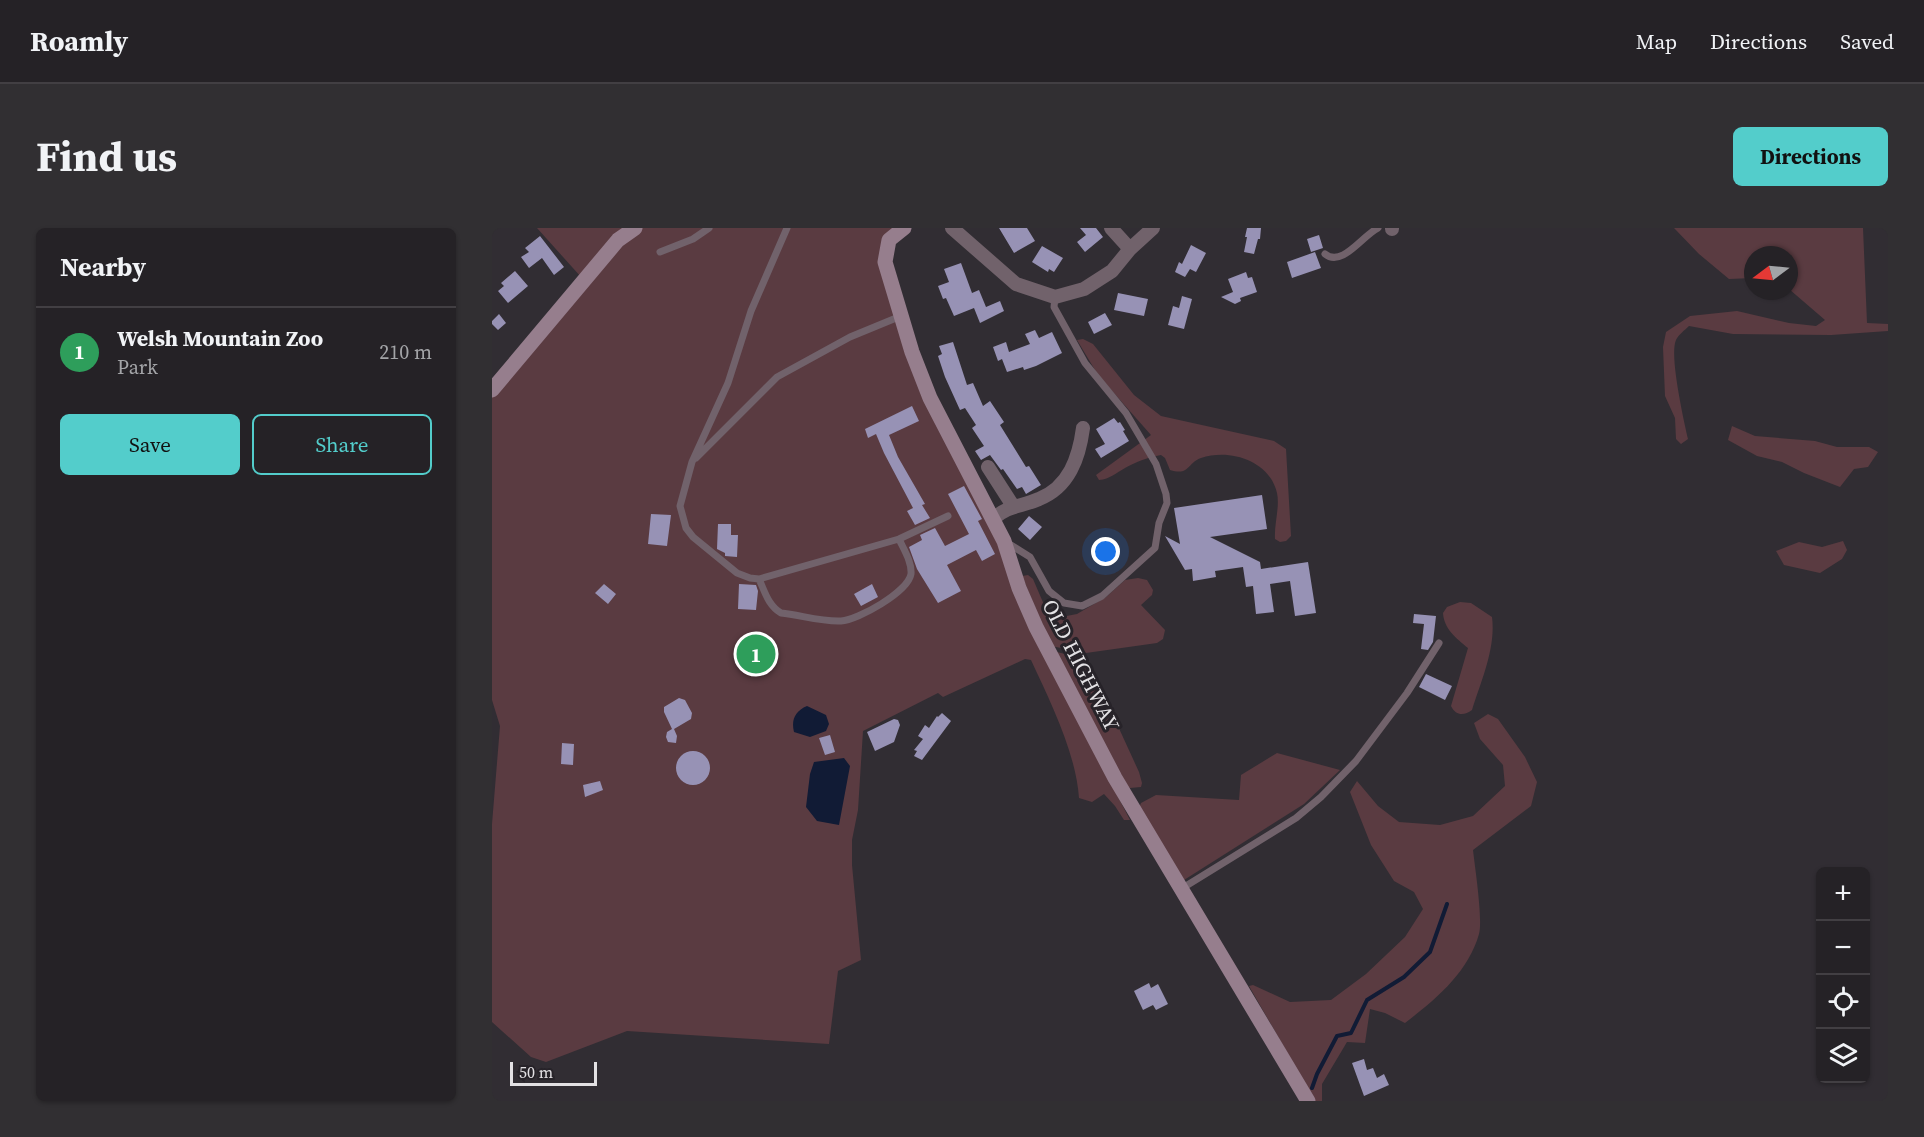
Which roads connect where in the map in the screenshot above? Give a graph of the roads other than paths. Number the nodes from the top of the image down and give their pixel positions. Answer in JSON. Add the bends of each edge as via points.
{"nodes":[{"id":1,"x":635,"y":228,"type":"edge"},
{"id":2,"x":710,"y":228,"type":"edge"},
{"id":3,"x":787,"y":228,"type":"edge"},
{"id":4,"x":904,"y":228,"type":"edge"},
{"id":5,"x":952,"y":228,"type":"edge"},
{"id":6,"x":1112,"y":228,"type":"edge"},
{"id":7,"x":1153,"y":228,"type":"edge"},
{"id":8,"x":1378,"y":228,"type":"edge"},
{"id":9,"x":1130,"y":249,"type":"junction"},
{"id":10,"x":660,"y":252,"type":"dead end"},
{"id":11,"x":1325,"y":254,"type":"dead end"},
{"id":12,"x":1055,"y":297,"type":"junction"},
{"id":13,"x":901,"y":316,"type":"junction"},
{"id":14,"x":492,"y":390,"type":"edge"},
{"id":15,"x":1083,"y":428,"type":"dead end"},
{"id":16,"x":692,"y":462,"type":"junction"},
{"id":17,"x":988,"y":467,"type":"dead end"},
{"id":18,"x":1013,"y":506,"type":"junction"},
{"id":19,"x":948,"y":516,"type":"dead end"},
{"id":20,"x":993,"y":519,"type":"junction"},
{"id":21,"x":899,"y":539,"type":"junction"},
{"id":22,"x":1004,"y":541,"type":"junction"},
{"id":23,"x":759,"y":579,"type":"junction"},
{"id":24,"x":1440,"y":643,"type":"dead end"},
{"id":25,"x":1181,"y":890,"type":"junction"},
{"id":26,"x":1308,"y":1101,"type":"edge"}],
"edges":[{"from":1,"to":14,"type":"street","via":[[618,240]]},
{"from":2,"to":10,"type":"lane"},
{"from":3,"to":16,"type":"lane","via":[[751,312],[728,384]]},
{"from":4,"to":13,"type":"street","name":"OLD HIGHWAY","via":[[889,240],[885,262]]},
{"from":5,"to":12,"type":"street","via":[[1016,284]]},
{"from":6,"to":9,"type":"street"},
{"from":7,"to":9,"type":"street"},
{"from":8,"to":11,"type":"lane","via":[[1347,254]]},
{"from":9,"to":12,"type":"street","via":[[1112,271],[1084,289]]},
{"from":12,"to":22,"type":"lane","via":[[1054,307],[1085,363],[1126,413],[1156,464],[1167,503],[1155,548],[1102,596],[1082,606],[1064,603],[1049,591],[1030,557]]},
{"from":13,"to":16,"type":"lane","via":[[850,337],[777,377]]},
{"from":13,"to":20,"type":"street","name":"OLD HIGHWAY","via":[[930,398]]},
{"from":15,"to":18,"type":"street","via":[[1073,469],[1060,484],[1041,499]]},
{"from":16,"to":23,"type":"lane","via":[[680,506],[686,528],[737,573]]},
{"from":17,"to":18,"type":"street"},
{"from":18,"to":20,"type":"street"},
{"from":19,"to":21,"type":"lane"},
{"from":20,"to":22,"type":"street","name":"OLD HIGHWAY"},
{"from":21,"to":23,"type":"lane"},
{"from":21,"to":23,"type":"lane","via":[[911,570],[906,585],[894,596],[846,620],[781,613],[769,602]]},
{"from":22,"to":25,"type":"street","name":"OLD HIGHWAY","via":[[1036,627],[1115,778]]},
{"from":24,"to":25,"type":"lane","via":[[1356,761],[1321,797],[1296,818]]},
{"from":25,"to":26,"type":"street","name":"OLD HIGHWAY"}]}
